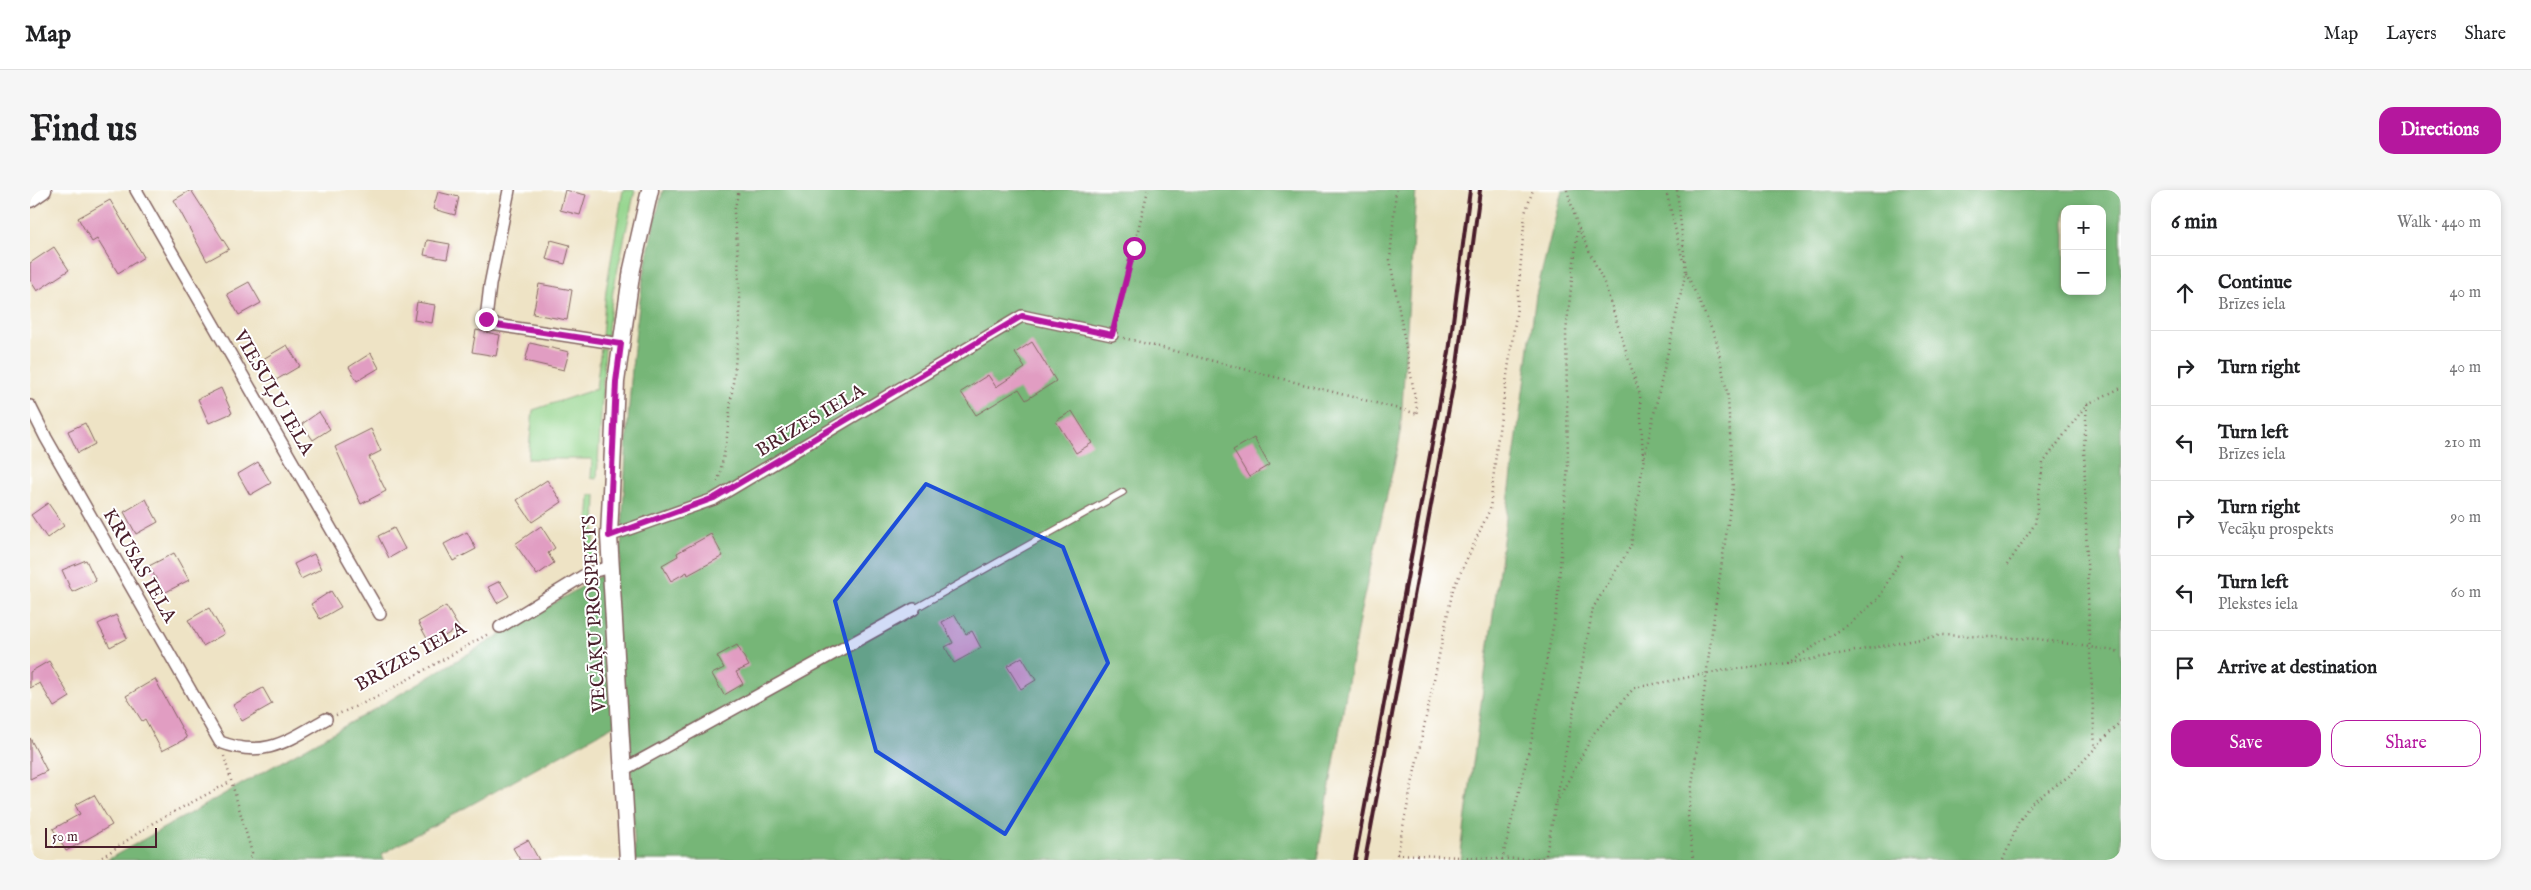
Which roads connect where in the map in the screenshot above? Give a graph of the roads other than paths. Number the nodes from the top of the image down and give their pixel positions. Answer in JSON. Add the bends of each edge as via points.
{"nodes":[{"id":1,"x":43,"y":190,"type":"edge"},
{"id":2,"x":136,"y":190,"type":"edge"},
{"id":3,"x":509,"y":190,"type":"edge"},
{"id":4,"x":650,"y":190,"type":"edge"},
{"id":5,"x":30,"y":198,"type":"edge"},
{"id":6,"x":1112,"y":335,"type":"road end"},
{"id":7,"x":621,"y":344,"type":"junction"},
{"id":8,"x":30,"y":406,"type":"edge"},
{"id":9,"x":1123,"y":492,"type":"dead end"},
{"id":10,"x":609,"y":536,"type":"junction"},
{"id":11,"x":610,"y":567,"type":"junction"},
{"id":12,"x":914,"y":609,"type":"joint"},
{"id":13,"x":380,"y":614,"type":"dead end"},
{"id":14,"x":500,"y":627,"type":"road end"},
{"id":15,"x":326,"y":719,"type":"road end"},
{"id":16,"x":623,"y":770,"type":"junction"},
{"id":17,"x":628,"y":860,"type":"edge"}],
"edges":[{"from":1,"to":5,"type":"main road"},
{"from":2,"to":13,"type":"street","name":"VIESUĻU IELA"},
{"from":3,"to":7,"type":"street","via":[[486,319],[490,324]]},
{"from":4,"to":7,"type":"main road","name":"VECĀĶU PROSPEKTS","via":[[632,269]]},
{"from":6,"to":10,"type":"street","name":"BRĪZES IELA","via":[[1022,316],[714,498]]},
{"from":7,"to":10,"type":"main road","name":"VECĀĶU PROSPEKTS","via":[[616,382]]},
{"from":8,"to":15,"type":"street","name":"KRUSAS IELA","via":[[220,742],[241,750],[262,749],[286,742]]},
{"from":9,"to":12,"type":"lane"},
{"from":10,"to":11,"type":"main road","name":"VECĀĶU PROSPEKTS"},
{"from":11,"to":14,"type":"street","via":[[588,572]]},
{"from":11,"to":16,"type":"main road","name":"VECĀĶU PROSPEKTS"},
{"from":12,"to":16,"type":"street"},
{"from":16,"to":17,"type":"main road","name":"VECĀĶU PROSPEKTS"}]}
